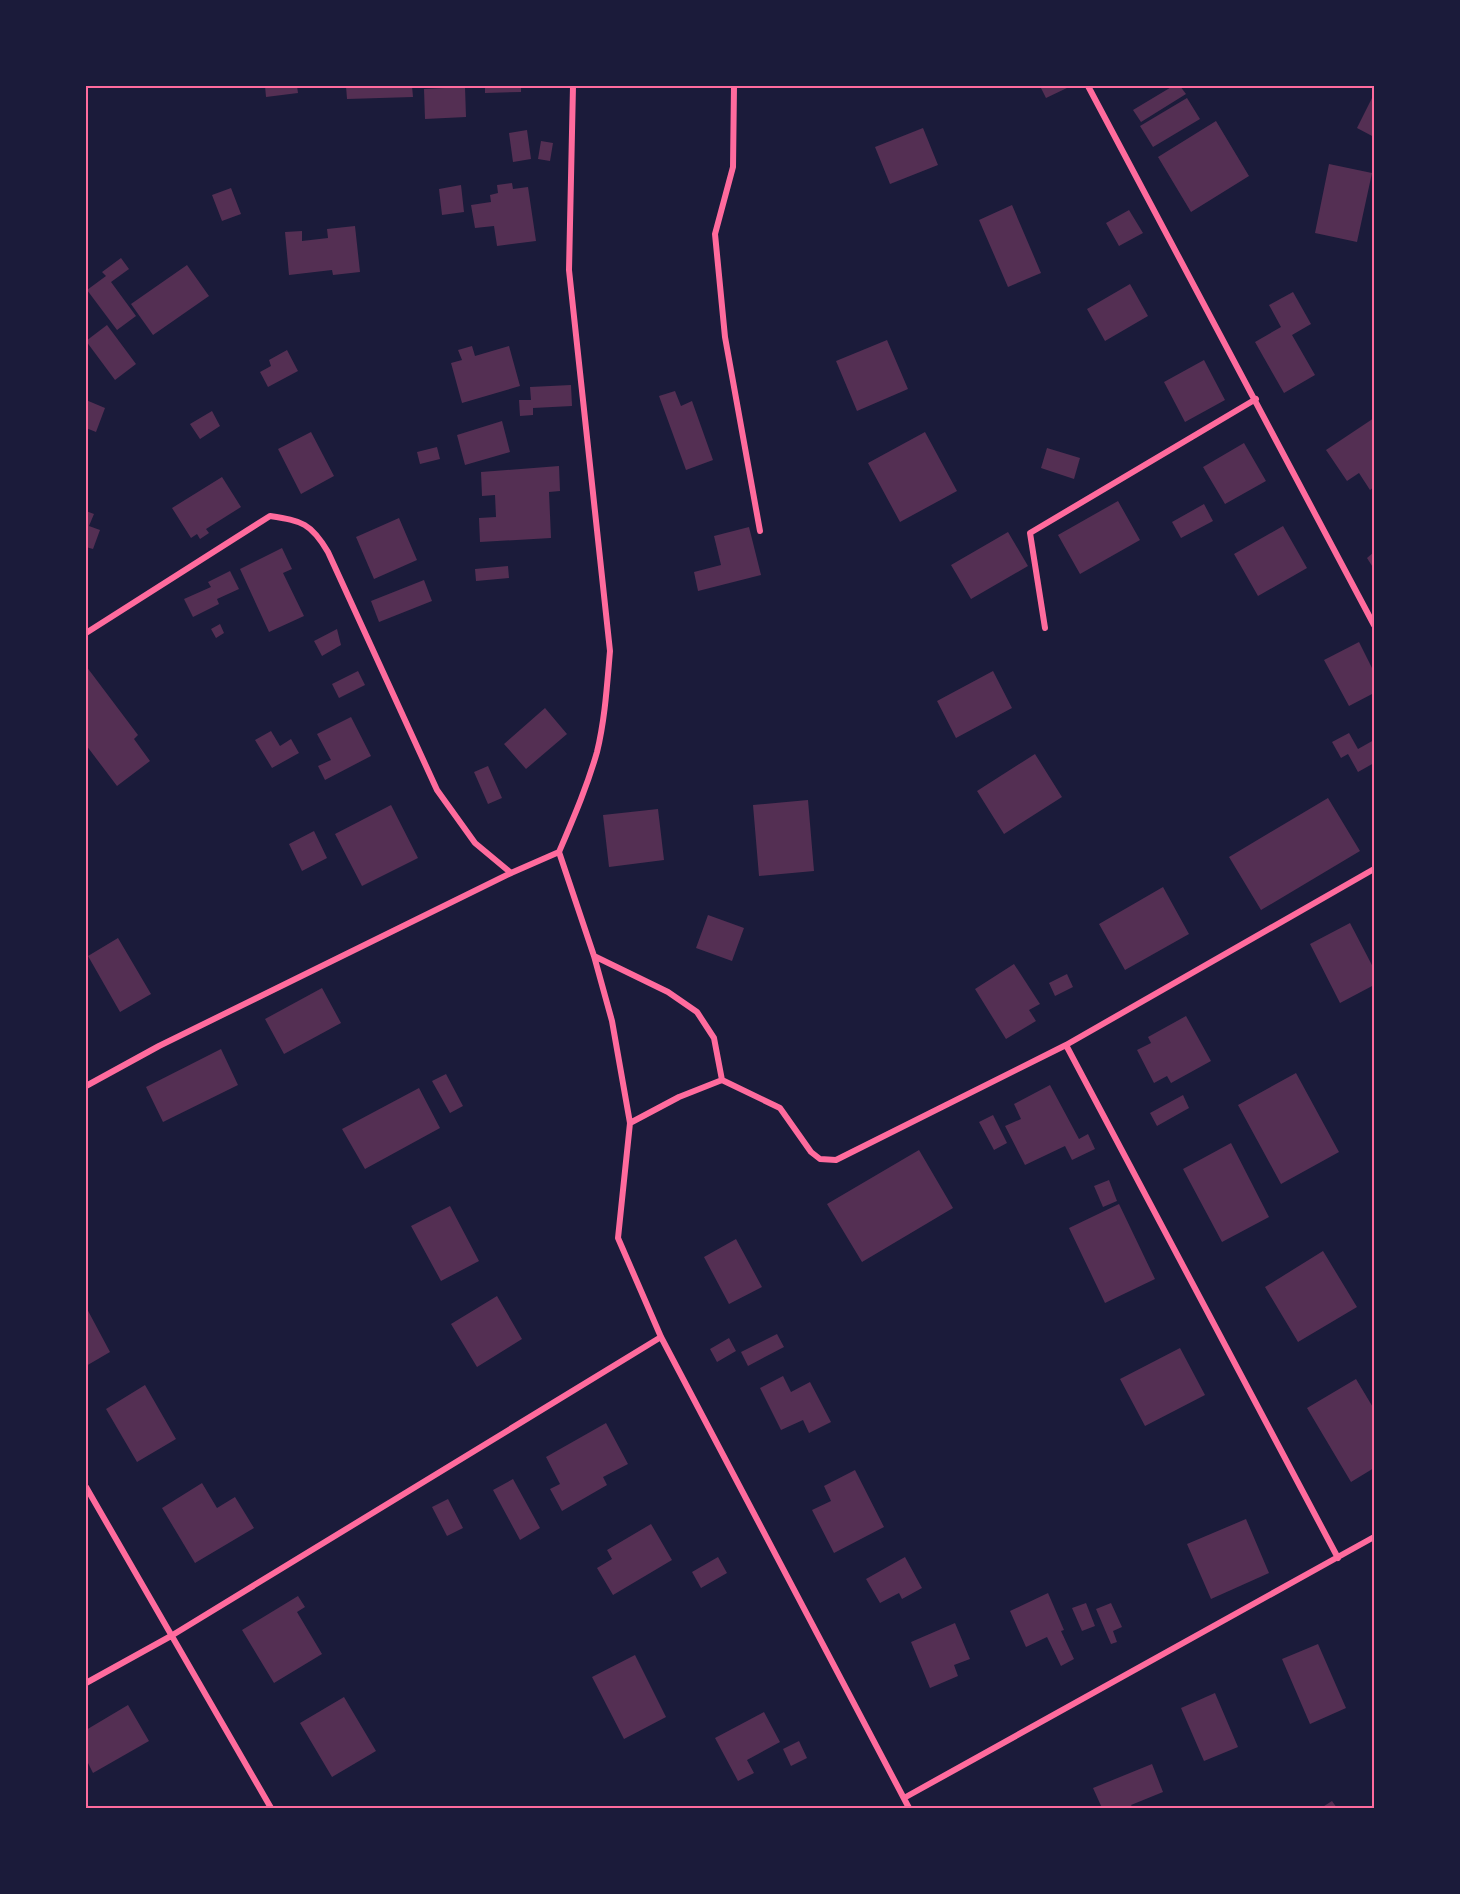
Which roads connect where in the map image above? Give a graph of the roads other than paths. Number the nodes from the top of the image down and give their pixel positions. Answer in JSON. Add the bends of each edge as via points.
{"nodes":[{"id":1,"x":573,"y":86,"type":"edge"},
{"id":2,"x":734,"y":86,"type":"edge"},
{"id":3,"x":1088,"y":86,"type":"edge"},
{"id":4,"x":1256,"y":399,"type":"junction"},
{"id":5,"x":760,"y":531,"type":"dead end"},
{"id":6,"x":1374,"y":625,"type":"edge"},
{"id":7,"x":1045,"y":628,"type":"dead end"},
{"id":8,"x":86,"y":633,"type":"edge"},
{"id":9,"x":559,"y":852,"type":"junction"},
{"id":10,"x":1374,"y":869,"type":"edge"},
{"id":11,"x":511,"y":873,"type":"junction"},
{"id":12,"x":594,"y":956,"type":"junction"},
{"id":13,"x":1066,"y":1045,"type":"junction"},
{"id":14,"x":722,"y":1080,"type":"junction"},
{"id":15,"x":86,"y":1086,"type":"edge"},
{"id":16,"x":630,"y":1123,"type":"junction"},
{"id":17,"x":661,"y":1337,"type":"junction"},
{"id":18,"x":86,"y":1487,"type":"edge"},
{"id":19,"x":1374,"y":1537,"type":"edge"},
{"id":20,"x":1338,"y":1558,"type":"junction"},
{"id":21,"x":171,"y":1636,"type":"junction"},
{"id":22,"x":86,"y":1683,"type":"edge"},
{"id":23,"x":904,"y":1798,"type":"junction"},
{"id":24,"x":271,"y":1809,"type":"edge"},
{"id":25,"x":909,"y":1809,"type":"edge"}],
"edges":[{"from":1,"to":9,"type":"street","via":[[569,270],[610,651],[597,752]]},
{"from":2,"to":5,"type":"street","via":[[733,166],[714,234],[725,337]]},
{"from":3,"to":4,"type":"street"},
{"from":4,"to":6,"type":"street"},
{"from":4,"to":7,"type":"street","via":[[1030,533]]},
{"from":8,"to":11,"type":"street","via":[[270,516],[296,520],[316,532],[328,552],[437,789],[475,843]]},
{"from":9,"to":11,"type":"street"},
{"from":9,"to":12,"type":"street"},
{"from":10,"to":13,"type":"street"},
{"from":11,"to":15,"type":"street","via":[[159,1046]]},
{"from":12,"to":14,"type":"street","via":[[668,992],[697,1012],[714,1038]]},
{"from":12,"to":16,"type":"street","via":[[612,1021]]},
{"from":13,"to":14,"type":"street","via":[[836,1160],[820,1160],[811,1152],[780,1108]]},
{"from":13,"to":20,"type":"street"},
{"from":14,"to":16,"type":"street"},
{"from":16,"to":17,"type":"street","via":[[618,1238]]},
{"from":17,"to":21,"type":"street"},
{"from":17,"to":23,"type":"street"},
{"from":18,"to":21,"type":"street"},
{"from":19,"to":20,"type":"street"},
{"from":20,"to":23,"type":"street"},
{"from":21,"to":22,"type":"street"},
{"from":21,"to":24,"type":"street"},
{"from":23,"to":25,"type":"street"}]}
